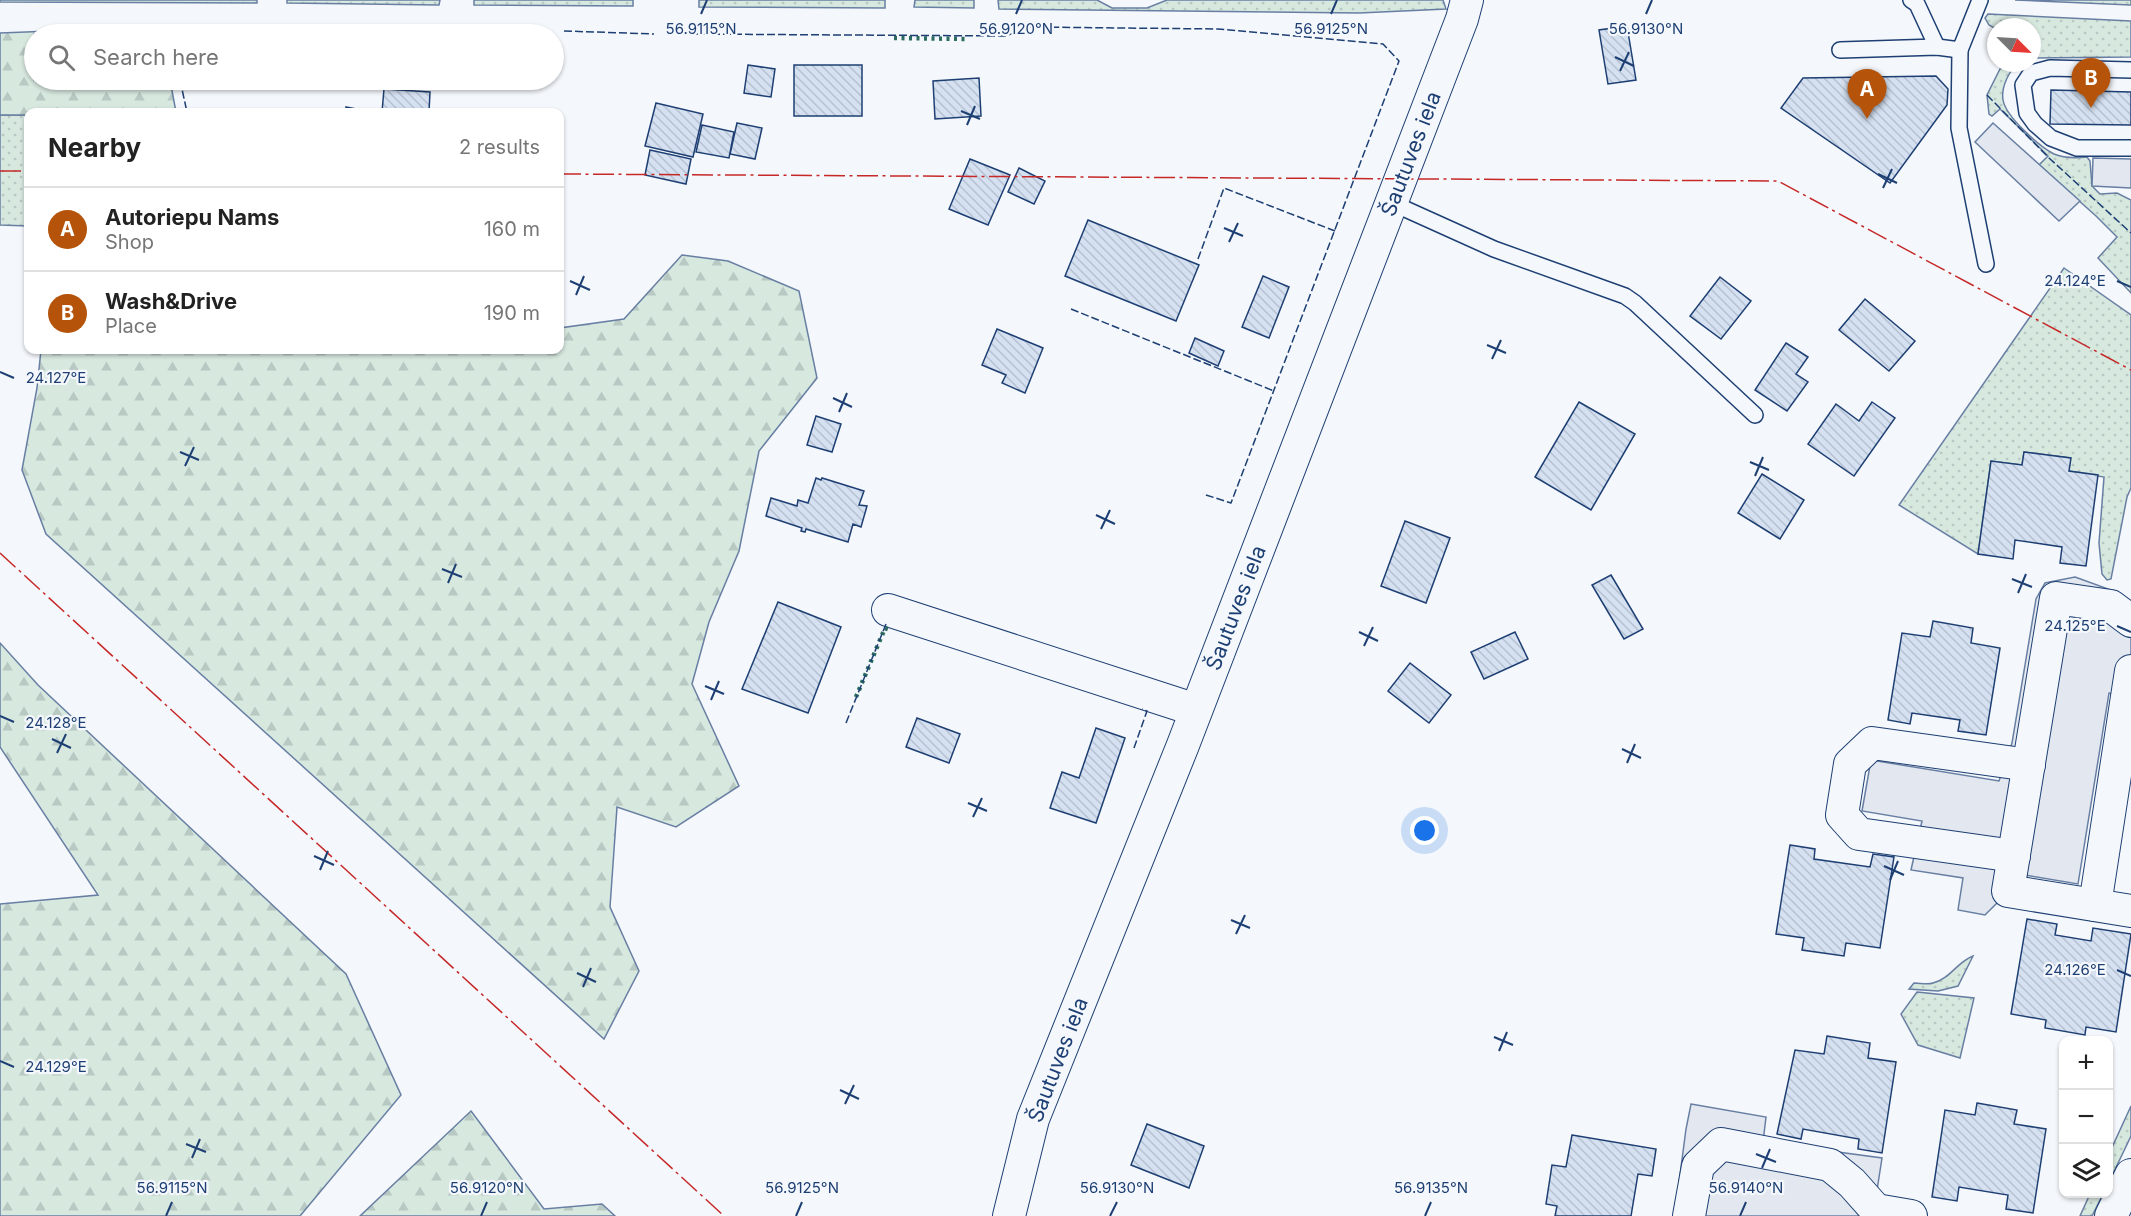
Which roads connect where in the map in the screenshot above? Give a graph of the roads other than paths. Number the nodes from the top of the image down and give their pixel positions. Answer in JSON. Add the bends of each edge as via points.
{"nodes":[{"id":1,"x":1467,"y":0,"type":"edge"},
{"id":2,"x":1911,"y":0,"type":"edge"},
{"id":3,"x":1980,"y":0,"type":"edge"},
{"id":4,"x":1937,"y":47,"type":"junction"},
{"id":5,"x":1840,"y":50,"type":"dead end"},
{"id":6,"x":1960,"y":50,"type":"junction"},
{"id":7,"x":2131,"y":70,"type":"edge"},
{"id":8,"x":2131,"y":148,"type":"edge"},
{"id":9,"x":1392,"y":203,"type":"junction"},
{"id":10,"x":1986,"y":264,"type":"dead end"},
{"id":11,"x":1755,"y":415,"type":"dead end"},
{"id":12,"x":888,"y":610,"type":"dead end"},
{"id":13,"x":2131,"y":621,"type":"edge"},
{"id":14,"x":2131,"y":671,"type":"edge"},
{"id":15,"x":1197,"y":710,"type":"junction"},
{"id":16,"x":2127,"y":715,"type":"edge"},
{"id":17,"x":2029,"y":765,"type":"junction"},
{"id":18,"x":2014,"y":856,"type":"junction"},
{"id":19,"x":2095,"y":905,"type":"junction"},
{"id":20,"x":2131,"y":911,"type":"edge"},
{"id":21,"x":2131,"y":1174,"type":"edge"},
{"id":22,"x":1852,"y":1184,"type":"junction"},
{"id":23,"x":1009,"y":1216,"type":"edge"},
{"id":24,"x":1689,"y":1216,"type":"edge"},
{"id":25,"x":1847,"y":1216,"type":"edge"},
{"id":26,"x":1911,"y":1216,"type":"edge"},
{"id":27,"x":2112,"y":1216,"type":"edge"}],
"edges":[{"from":1,"to":9,"type":"street","name":"Šautuves iela"},
{"from":2,"to":4,"type":"lane","via":[[1917,4]]},
{"from":3,"to":6,"type":"lane"},
{"from":4,"to":5,"type":"lane"},
{"from":4,"to":6,"type":"lane"},
{"from":6,"to":10,"type":"lane","via":[[1959,128]]},
{"from":7,"to":8,"type":"lane","via":[[2050,68],[2031,73],[2023,85],[2027,113],[2051,138],[2077,148]]},
{"from":9,"to":11,"type":"lane","via":[[1494,249],[1625,296]]},
{"from":9,"to":15,"type":"street","name":"Šautuves iela"},
{"from":12,"to":15,"type":"street"},
{"from":13,"to":17,"type":"street","via":[[2111,606],[2056,598]]},
{"from":14,"to":16,"type":"street"},
{"from":15,"to":23,"type":"street","name":"Šautuves iela","via":[[1033,1119]]},
{"from":16,"to":19,"type":"street"},
{"from":17,"to":18,"type":"street"},
{"from":17,"to":18,"type":"street","via":[[1872,743],[1850,764],[1842,815],[1859,834]]},
{"from":18,"to":19,"type":"street","via":[[2008,891]]},
{"from":19,"to":20,"type":"street"},
{"from":21,"to":27,"type":"street"},
{"from":22,"to":24,"type":"street","via":[[1830,1165],[1721,1144],[1698,1166]]},
{"from":22,"to":25,"type":"street"},
{"from":22,"to":26,"type":"street","via":[[1876,1210]]}]}
